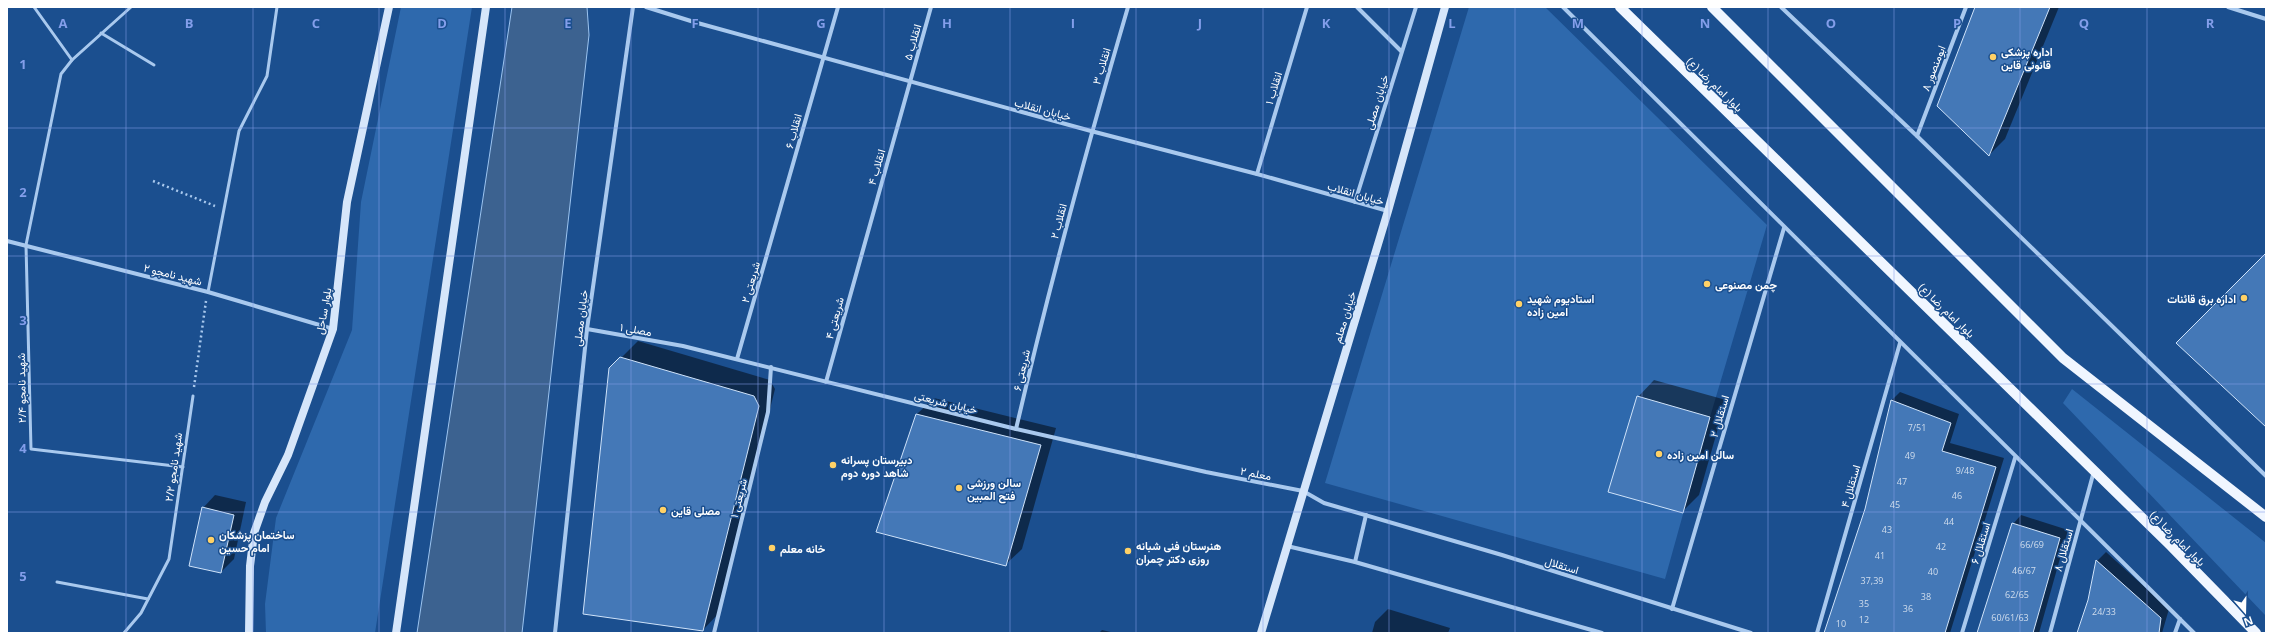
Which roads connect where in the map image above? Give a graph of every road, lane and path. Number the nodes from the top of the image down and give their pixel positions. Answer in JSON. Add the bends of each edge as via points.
{"nodes":[{"id":1,"x":34,"y":7,"type":"edge"},
{"id":2,"x":131,"y":7,"type":"edge"},
{"id":3,"x":277,"y":7,"type":"edge"},
{"id":4,"x":389,"y":7,"type":"edge"},
{"id":5,"x":486,"y":7,"type":"edge"},
{"id":6,"x":633,"y":7,"type":"edge"},
{"id":7,"x":646,"y":7,"type":"edge"},
{"id":8,"x":838,"y":7,"type":"edge"},
{"id":9,"x":931,"y":7,"type":"edge"},
{"id":10,"x":1128,"y":7,"type":"edge"},
{"id":11,"x":1307,"y":7,"type":"edge"},
{"id":12,"x":1357,"y":7,"type":"edge"},
{"id":13,"x":1416,"y":7,"type":"edge"},
{"id":14,"x":1445,"y":7,"type":"edge"},
{"id":15,"x":1563,"y":7,"type":"edge"},
{"id":16,"x":1620,"y":7,"type":"edge"},
{"id":17,"x":1712,"y":7,"type":"edge"},
{"id":18,"x":1781,"y":7,"type":"edge"},
{"id":19,"x":1966,"y":7,"type":"edge"},
{"id":20,"x":2228,"y":7,"type":"edge"},
{"id":21,"x":2266,"y":19,"type":"edge"},
{"id":22,"x":101,"y":33,"type":"junction"},
{"id":23,"x":1401,"y":51,"type":"junction"},
{"id":24,"x":823,"y":58,"type":"junction"},
{"id":25,"x":72,"y":60,"type":"junction"},
{"id":26,"x":154,"y":65,"type":"dead end"},
{"id":27,"x":910,"y":81,"type":"junction"},
{"id":28,"x":1091,"y":131,"type":"junction"},
{"id":29,"x":1917,"y":136,"type":"junction"},
{"id":30,"x":1257,"y":174,"type":"junction"},
{"id":31,"x":152,"y":181,"type":"dead end"},
{"id":32,"x":1355,"y":202,"type":"junction"},
{"id":33,"x":223,"y":210,"type":"junction"},
{"id":34,"x":781,"y":210,"type":"joint"},
{"id":35,"x":1388,"y":211,"type":"junction"},
{"id":36,"x":1784,"y":228,"type":"junction"},
{"id":37,"x":7,"y":241,"type":"edge"},
{"id":38,"x":26,"y":245,"type":"junction"},
{"id":39,"x":860,"y":258,"type":"joint"},
{"id":40,"x":208,"y":292,"type":"junction"},
{"id":41,"x":1042,"y":316,"type":"joint"},
{"id":42,"x":333,"y":329,"type":"junction"},
{"id":43,"x":587,"y":329,"type":"junction"},
{"id":44,"x":1900,"y":343,"type":"junction"},
{"id":45,"x":683,"y":346,"type":"joint"},
{"id":46,"x":737,"y":359,"type":"junction"},
{"id":47,"x":771,"y":367,"type":"junction"},
{"id":48,"x":826,"y":382,"type":"junction"},
{"id":49,"x":193,"y":396,"type":"joint"},
{"id":50,"x":1016,"y":429,"type":"junction"},
{"id":51,"x":2015,"y":458,"type":"junction"},
{"id":52,"x":182,"y":467,"type":"junction"},
{"id":53,"x":2094,"y":471,"type":"junction"},
{"id":54,"x":1206,"y":472,"type":"joint"},
{"id":55,"x":2266,"y":476,"type":"edge"},
{"id":56,"x":1303,"y":491,"type":"junction"},
{"id":57,"x":1366,"y":515,"type":"junction"},
{"id":58,"x":2266,"y":517,"type":"edge"},
{"id":59,"x":2080,"y":523,"type":"junction"},
{"id":60,"x":1287,"y":546,"type":"junction"},
{"id":61,"x":1354,"y":562,"type":"junction"},
{"id":62,"x":57,"y":582,"type":"dead end"},
{"id":63,"x":148,"y":599,"type":"junction"},
{"id":64,"x":1672,"y":609,"type":"junction"},
{"id":65,"x":2180,"y":619,"type":"junction"},
{"id":66,"x":124,"y":633,"type":"edge"},
{"id":67,"x":249,"y":633,"type":"edge"},
{"id":68,"x":396,"y":633,"type":"edge"},
{"id":69,"x":555,"y":633,"type":"edge"},
{"id":70,"x":714,"y":633,"type":"edge"},
{"id":71,"x":1261,"y":633,"type":"edge"},
{"id":72,"x":1602,"y":633,"type":"edge"},
{"id":73,"x":1752,"y":633,"type":"edge"},
{"id":74,"x":1817,"y":633,"type":"edge"},
{"id":75,"x":1962,"y":633,"type":"edge"},
{"id":76,"x":2050,"y":633,"type":"edge"},
{"id":77,"x":2175,"y":633,"type":"edge"},
{"id":78,"x":2194,"y":633,"type":"edge"},
{"id":79,"x":2256,"y":633,"type":"edge"}],
"edges":[{"from":1,"to":25,"type":"lane"},
{"from":2,"to":22,"type":"lane"},
{"from":3,"to":33,"type":"lane","via":[[267,76],[239,131]]},
{"from":4,"to":42,"type":"main road","name":"بلوار ساحل","via":[[347,202]]},
{"from":5,"to":68,"type":"main road"},
{"from":6,"to":43,"type":"street","name":"خیابان مصلی"},
{"from":7,"to":24,"type":"street","name":"خیابان انقلاب"},
{"from":8,"to":24,"type":"street","name":"انقلاب ۶"},
{"from":9,"to":27,"type":"street","name":"انقلاب ۵"},
{"from":10,"to":28,"type":"street","name":"انقلاب ۳"},
{"from":11,"to":30,"type":"street","name":"انقلاب ۱"},
{"from":12,"to":23,"type":"street"},
{"from":13,"to":23,"type":"street","name":"خیابان مصلی"},
{"from":14,"to":35,"type":"main road","name":"خیابان معلم"},
{"from":15,"to":36,"type":"street"},
{"from":16,"to":53,"type":"main road","name":"بلوار امام رضا (ع)"},
{"from":17,"to":58,"type":"main road","via":[[2063,358]]},
{"from":18,"to":29,"type":"street"},
{"from":19,"to":29,"type":"street","name":"ابومنصور ۸"},
{"from":20,"to":21,"type":"street"},
{"from":22,"to":25,"type":"lane"},
{"from":22,"to":26,"type":"lane"},
{"from":23,"to":32,"type":"street","name":"خیابان مصلی"},
{"from":24,"to":27,"type":"street","name":"خیابان انقلاب"},
{"from":24,"to":34,"type":"street","name":"انقلاب ۶"},
{"from":25,"to":38,"type":"lane","via":[[61,74]]},
{"from":27,"to":28,"type":"street","name":"خیابان انقلاب"},
{"from":27,"to":39,"type":"street","name":"انقلاب ۴"},
{"from":28,"to":30,"type":"street","name":"خیابان انقلاب"},
{"from":28,"to":41,"type":"street","name":"انقلاب ۲"},
{"from":29,"to":55,"type":"street"},
{"from":30,"to":32,"type":"street","name":"خیابان انقلاب"},
{"from":31,"to":33,"type":"path"},
{"from":32,"to":35,"type":"street","name":"خیابان انقلاب"},
{"from":33,"to":40,"type":"lane"},
{"from":34,"to":46,"type":"street","name":"شریعتی ۲"},
{"from":35,"to":56,"type":"main road","name":"خیابان معلم"},
{"from":36,"to":44,"type":"street"},
{"from":36,"to":64,"type":"street","name":"استقلال ۲"},
{"from":37,"to":38,"type":"street","name":"شهید نامجو ۲"},
{"from":38,"to":40,"type":"street","name":"شهید نامجو ۲"},
{"from":38,"to":52,"type":"lane","name":"شهید نامجو ۲/۴","via":[[31,449]]},
{"from":39,"to":48,"type":"street","name":"شریعتی ۴"},
{"from":40,"to":42,"type":"street","name":"شهید نامجو ۲"},
{"from":40,"to":49,"type":"path"},
{"from":41,"to":50,"type":"street","name":"شریعتی ۶"},
{"from":42,"to":67,"type":"main road","name":"بلوار ساحل","via":[[288,455],[265,502],[254,533],[250,566]]},
{"from":43,"to":45,"type":"street","name":"مصلی ۱"},
{"from":43,"to":69,"type":"street","name":"خیابان مصلی"},
{"from":44,"to":51,"type":"street"},
{"from":44,"to":74,"type":"street","name":"استقلال ۴"},
{"from":45,"to":46,"type":"street","name":"خیابان شریعتی"},
{"from":46,"to":47,"type":"street","name":"خیابان شریعتی"},
{"from":47,"to":48,"type":"street","name":"خیابان شریعتی"},
{"from":47,"to":70,"type":"street","name":"شریعتی ۱","via":[[768,412]]},
{"from":48,"to":50,"type":"street","name":"خیابان شریعتی"},
{"from":49,"to":52,"type":"lane","name":"شهید نامجو ۲/۲"},
{"from":50,"to":54,"type":"street","name":"خیابان شریعتی"},
{"from":51,"to":59,"type":"street"},
{"from":51,"to":75,"type":"street","name":"استقلال ۶"},
{"from":52,"to":63,"type":"lane","name":"شهید نامجو ۲/۲","via":[[169,559]]},
{"from":53,"to":59,"type":"street","name":"استقلال ۸"},
{"from":53,"to":79,"type":"main road","name":"بلوار امام رضا (ع)"},
{"from":54,"to":56,"type":"street","name":"معلم ۲"},
{"from":56,"to":57,"type":"street","name":"استقلال","via":[[1324,503]]},
{"from":56,"to":60,"type":"main road","name":"خیابان معلم"},
{"from":57,"to":61,"type":"street"},
{"from":57,"to":64,"type":"street","name":"استقلال"},
{"from":59,"to":65,"type":"street"},
{"from":59,"to":76,"type":"street","name":"استقلال ۸"},
{"from":60,"to":61,"type":"street"},
{"from":60,"to":71,"type":"main road","name":"خیابان معلم"},
{"from":61,"to":72,"type":"street"},
{"from":62,"to":63,"type":"lane"},
{"from":63,"to":66,"type":"lane","name":"شهید نامجو ۲/۲","via":[[141,613]]},
{"from":64,"to":73,"type":"street","name":"استقلال"},
{"from":65,"to":77,"type":"street"},
{"from":65,"to":78,"type":"street"}]}
